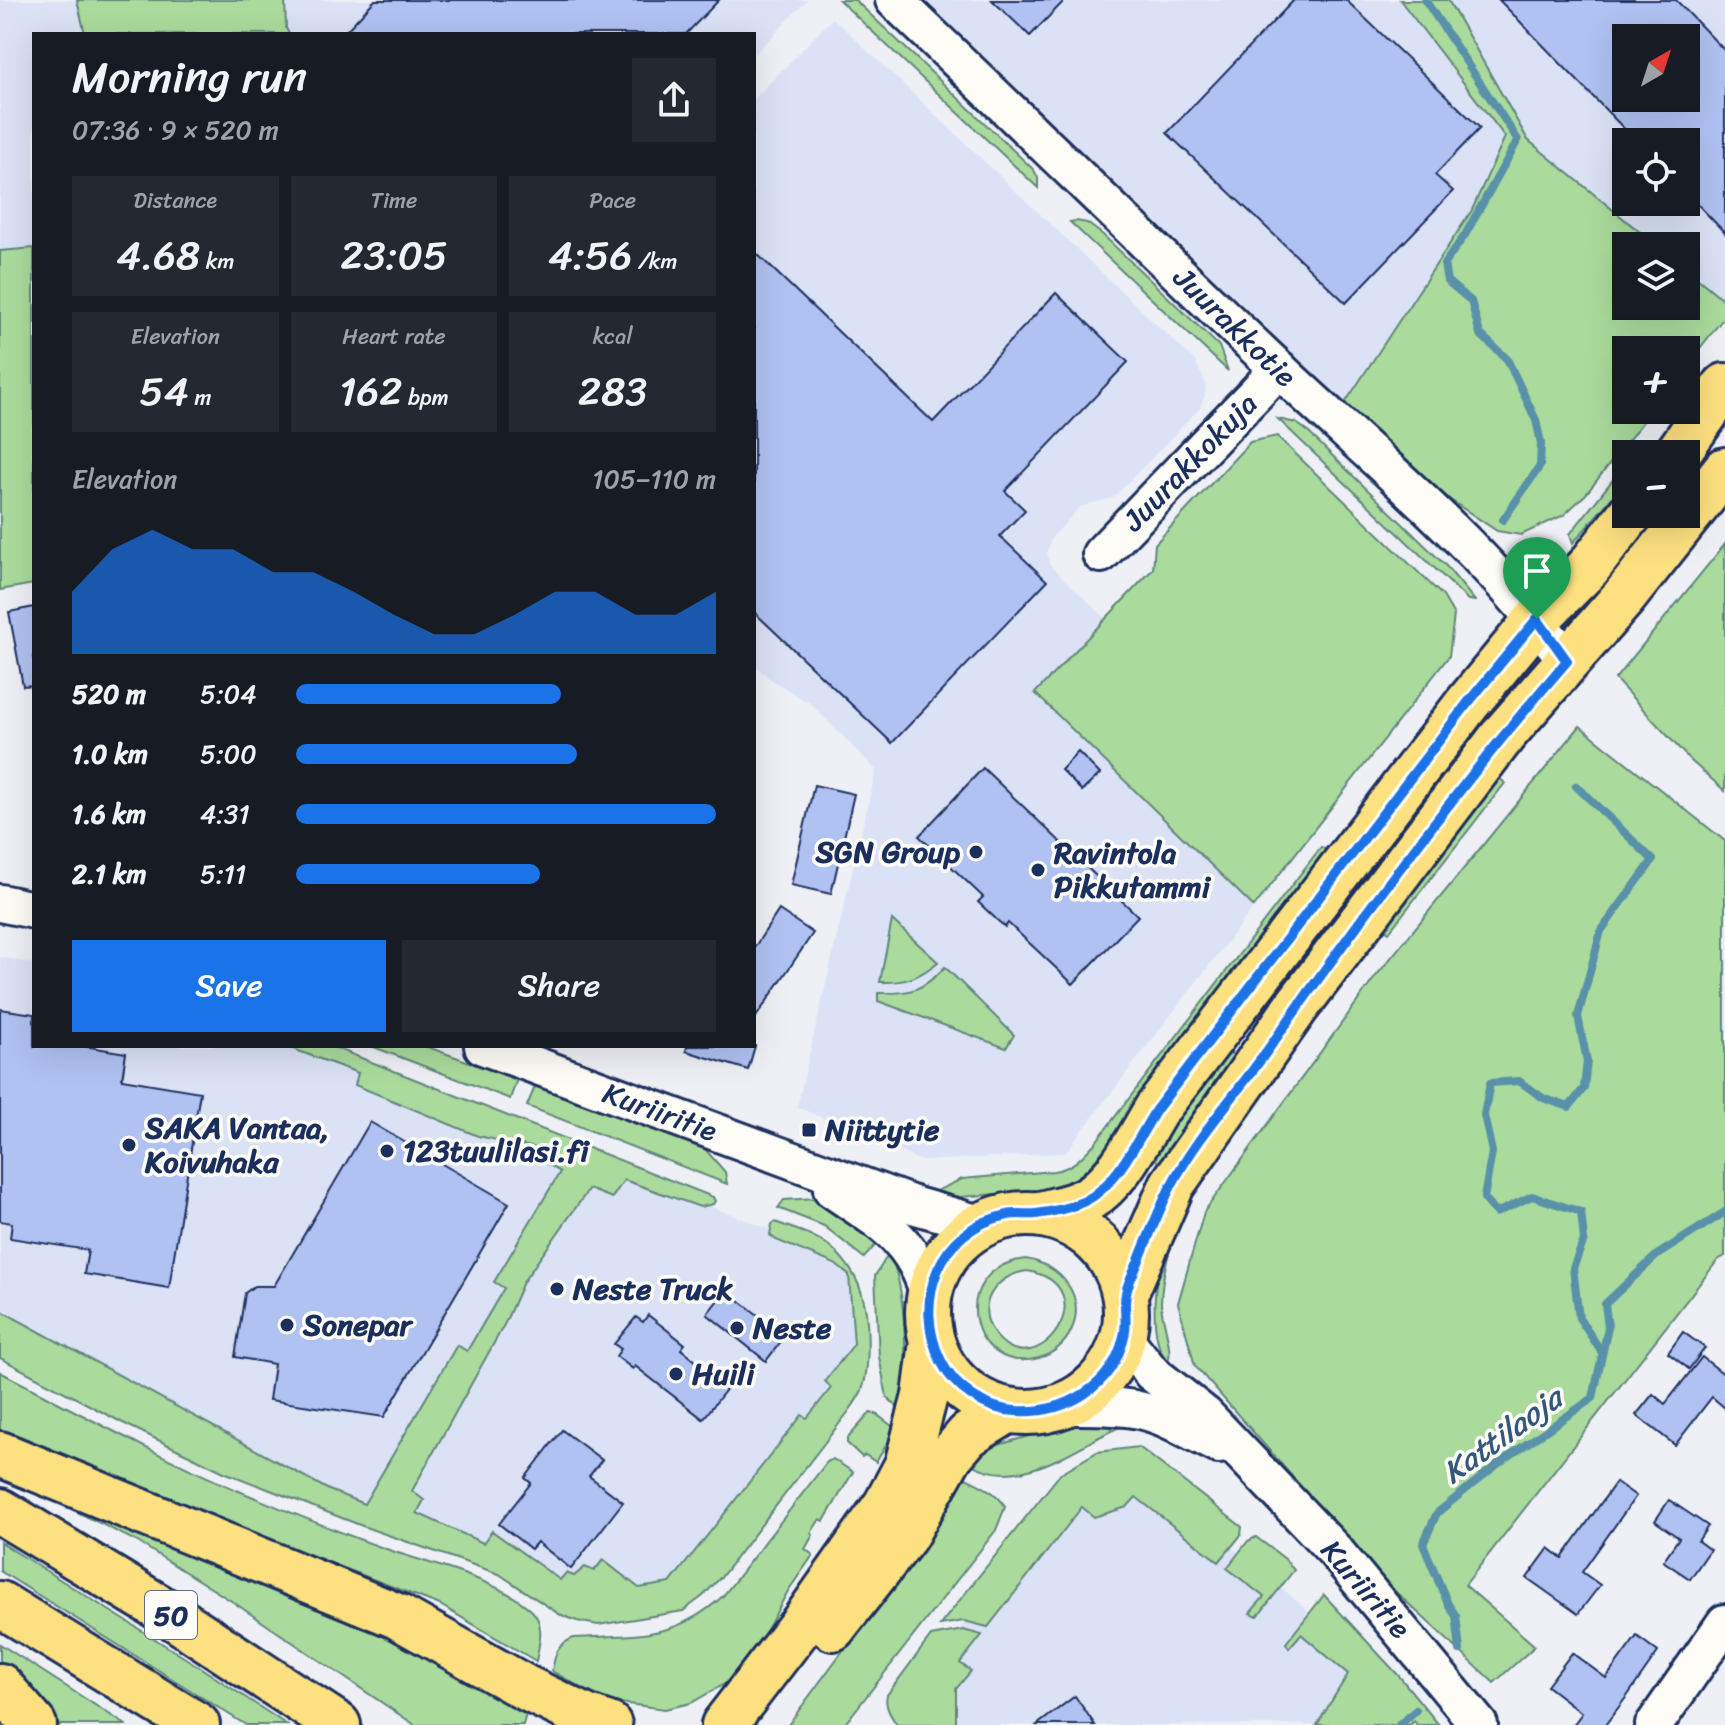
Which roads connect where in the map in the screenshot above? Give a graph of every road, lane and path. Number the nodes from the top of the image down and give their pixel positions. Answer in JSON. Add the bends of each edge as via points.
{"nodes":[{"id":1,"x":894,"y":0,"type":"edge"},
{"id":2,"x":1279,"y":369,"type":"junction"},
{"id":3,"x":1725,"y":386,"type":"edge"},
{"id":4,"x":1687,"y":440,"type":"edge"},
{"id":5,"x":1725,"y":470,"type":"edge"},
{"id":6,"x":1619,"y":528,"type":"edge"},
{"id":7,"x":1101,"y":554,"type":"dead end"},
{"id":8,"x":1537,"y":619,"type":"junction"},
{"id":9,"x":1567,"y":661,"type":"junction"},
{"id":10,"x":0,"y":903,"type":"edge"},
{"id":11,"x":32,"y":910,"type":"edge"},
{"id":12,"x":488,"y":1048,"type":"edge"},
{"id":13,"x":791,"y":1161,"type":"junction"},
{"id":14,"x":1040,"y":1214,"type":"junction"},
{"id":15,"x":980,"y":1224,"type":"junction"},
{"id":16,"x":1125,"y":1294,"type":"junction"},
{"id":17,"x":929,"y":1295,"type":"junction"},
{"id":18,"x":1124,"y":1338,"type":"junction"},
{"id":19,"x":932,"y":1342,"type":"junction"},
{"id":20,"x":1065,"y":1406,"type":"junction"},
{"id":21,"x":1007,"y":1411,"type":"junction"},
{"id":22,"x":0,"y":1454,"type":"edge"},
{"id":23,"x":1247,"y":1459,"type":"junction"},
{"id":24,"x":0,"y":1511,"type":"edge"},
{"id":25,"x":0,"y":1604,"type":"edge"},
{"id":26,"x":1725,"y":1623,"type":"edge"},
{"id":27,"x":0,"y":1686,"type":"edge"},
{"id":28,"x":524,"y":1687,"type":"junction"},
{"id":29,"x":753,"y":1716,"type":"edge"},
{"id":30,"x":34,"y":1725,"type":"edge"},
{"id":31,"x":197,"y":1725,"type":"edge"},
{"id":32,"x":338,"y":1725,"type":"edge"},
{"id":33,"x":580,"y":1725,"type":"edge"},
{"id":34,"x":609,"y":1725,"type":"edge"},
{"id":35,"x":689,"y":1725,"type":"edge"},
{"id":36,"x":1479,"y":1725,"type":"edge"},
{"id":37,"x":1654,"y":1725,"type":"edge"}],
"edges":[{"from":1,"to":2,"type":"street","name":"Juurakkotie"},
{"from":2,"to":7,"type":"street","name":"Juurakkokuja"},
{"from":2,"to":8,"type":"street","name":"Juurakkotie"},
{"from":3,"to":4,"type":"main road"},
{"from":5,"to":9,"type":"main road"},
{"from":6,"to":8,"type":"main road"},
{"from":8,"to":9,"type":"street","name":"Juurakkotie"},
{"from":8,"to":14,"type":"main road","via":[[1156,1110],[1119,1170],[1085,1201]]},
{"from":9,"to":16,"type":"main road","via":[[1504,734],[1201,1139],[1172,1185]]},
{"from":10,"to":11,"type":"street"},
{"from":12,"to":13,"type":"street","name":"Kuriiritie"},
{"from":13,"to":15,"type":"street","name":"Kuriiritie"},
{"from":13,"to":17,"type":"street","name":"Kuriiritie","via":[[894,1234],[922,1272]]},
{"from":14,"to":15,"type":"main road","via":[[1008,1215]]},
{"from":14,"to":16,"type":"main road","via":[[1073,1224],[1102,1246]]},
{"from":15,"to":17,"type":"main road","via":[[954,1244]]},
{"from":16,"to":18,"type":"main road"},
{"from":17,"to":19,"type":"main road"},
{"from":18,"to":20,"type":"main road","via":[[1107,1374]]},
{"from":18,"to":23,"type":"street","name":"Kuriiritie","via":[[1152,1373],[1205,1415]]},
{"from":19,"to":21,"type":"main road","via":[[959,1386]]},
{"from":19,"to":29,"type":"main road","via":[[907,1465],[886,1505],[805,1620]]},
{"from":20,"to":21,"type":"main road"},
{"from":20,"to":23,"type":"street","name":"Kuriiritie","via":[[1141,1410]]},
{"from":21,"to":29,"type":"main road","via":[[968,1435],[950,1456],[905,1536]]},
{"from":22,"to":28,"type":"main road","via":[[397,1616]]},
{"from":23,"to":36,"type":"street","name":"Kuriiritie","via":[[1335,1551]]},
{"from":24,"to":32,"type":"main road","number":"50"},
{"from":25,"to":31,"type":"main road"},
{"from":26,"to":37,"type":"street"},
{"from":27,"to":30,"type":"main road"},
{"from":28,"to":33,"type":"main road"},
{"from":28,"to":34,"type":"main road"},
{"from":29,"to":35,"type":"main road","via":[[720,1712]]}]}
